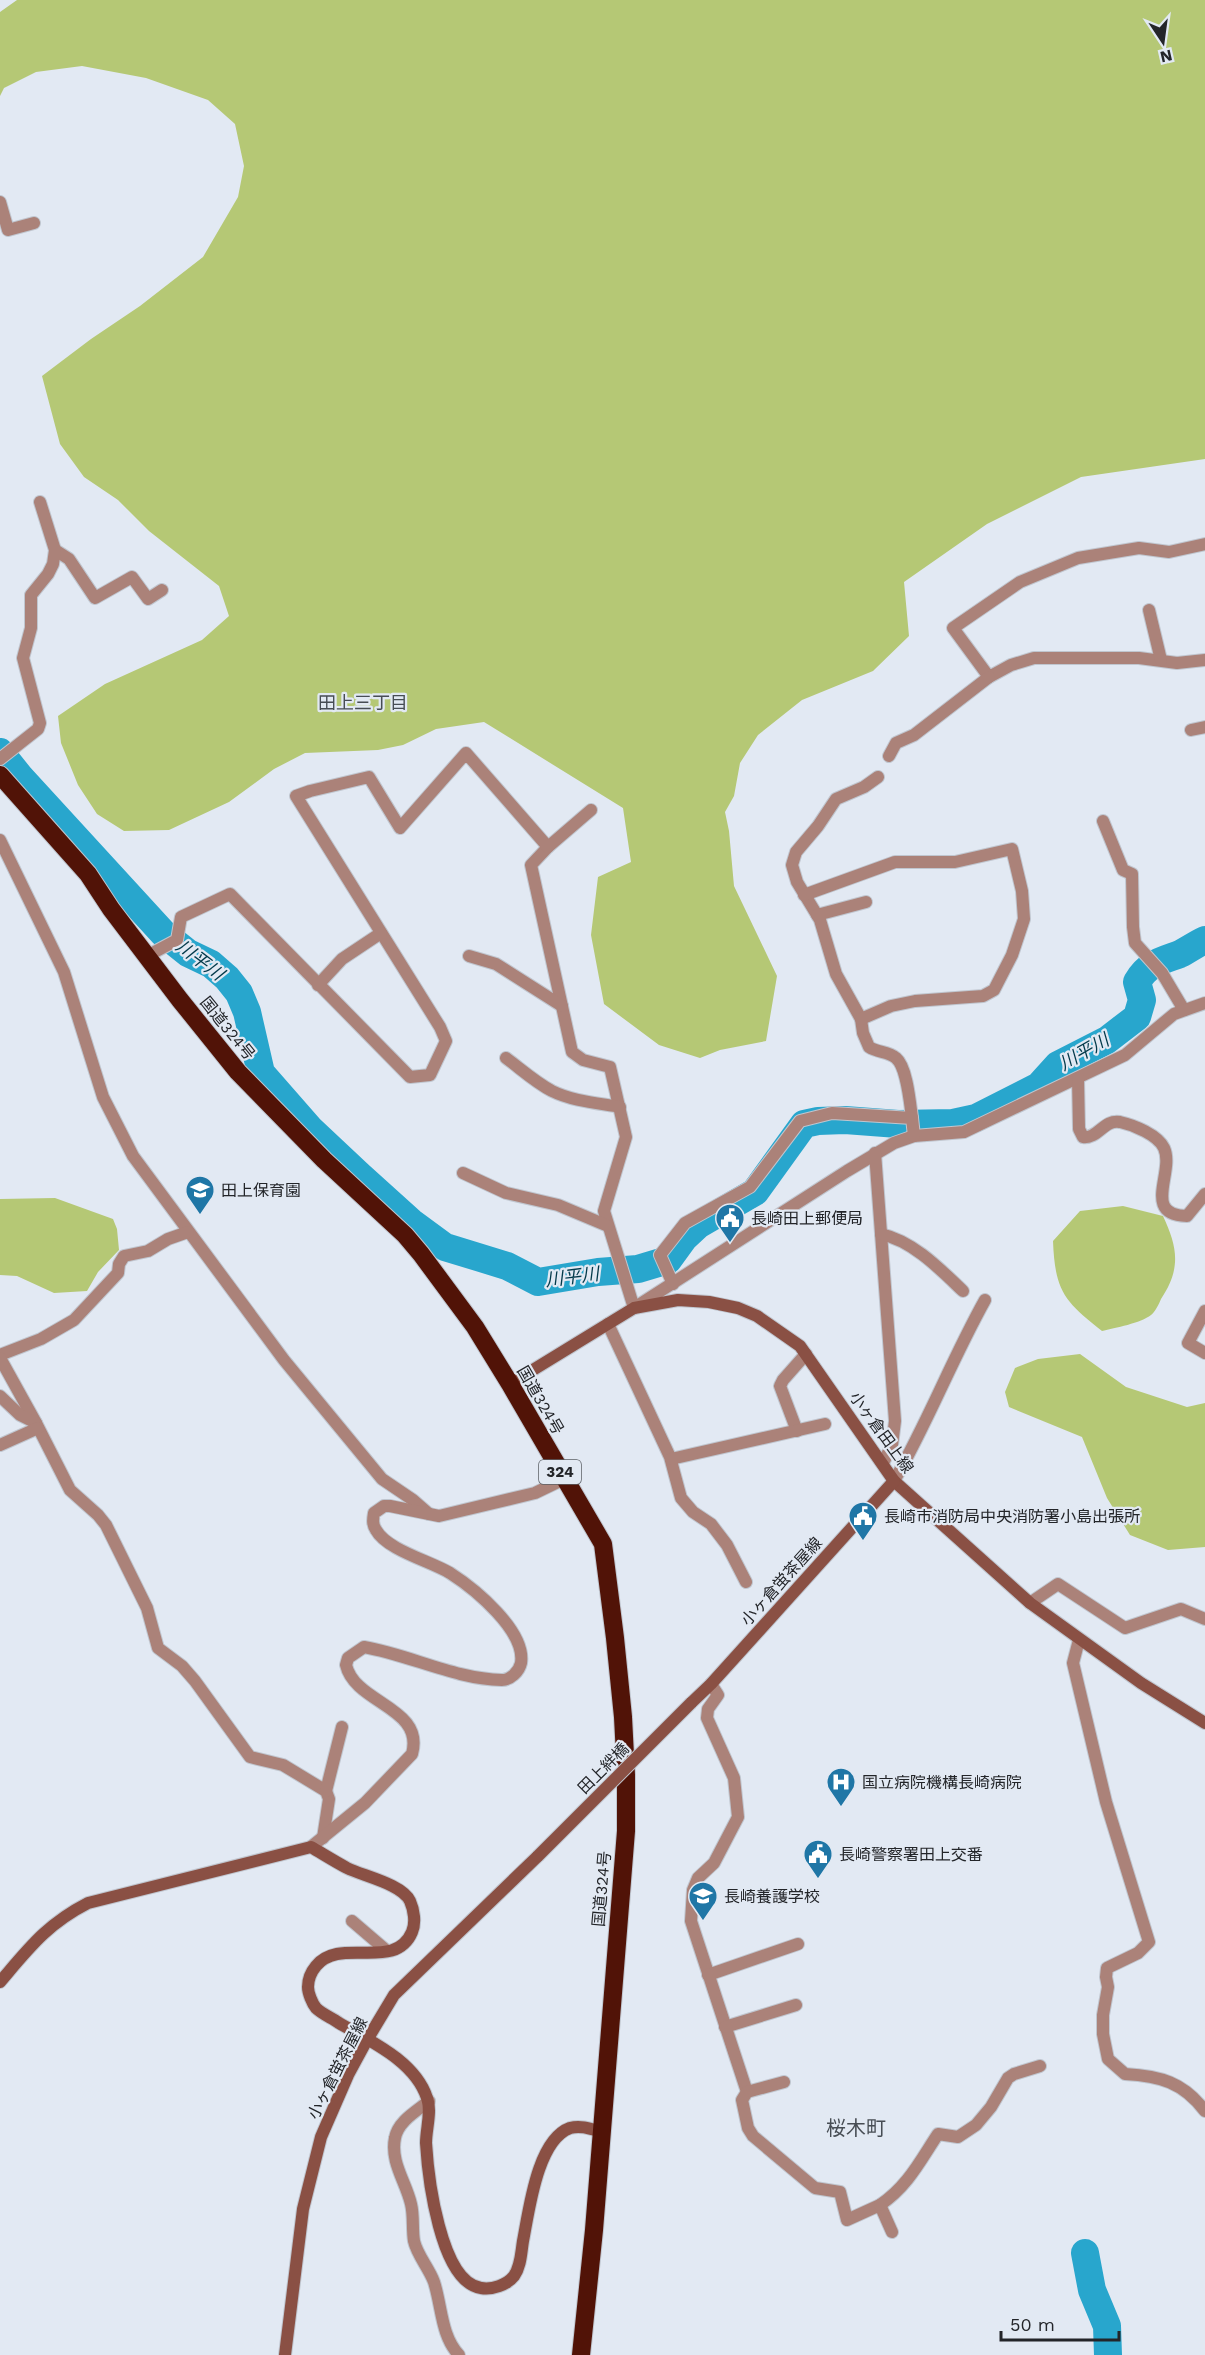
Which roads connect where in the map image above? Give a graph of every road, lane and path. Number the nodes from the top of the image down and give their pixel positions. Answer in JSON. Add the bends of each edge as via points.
{"nodes":[{"id":1,"x":0,"y":201,"type":"edge"},
{"id":2,"x":34,"y":223,"type":"dead end"},
{"id":3,"x":40,"y":502,"type":"dead end"},
{"id":4,"x":1205,"y":544,"type":"edge"},
{"id":5,"x":56,"y":550,"type":"junction"},
{"id":6,"x":162,"y":590,"type":"dead end"},
{"id":7,"x":1149,"y":610,"type":"dead end"},
{"id":8,"x":1161,"y":660,"type":"junction"},
{"id":9,"x":1205,"y":660,"type":"edge"},
{"id":10,"x":989,"y":677,"type":"junction"},
{"id":11,"x":1205,"y":727,"type":"edge"},
{"id":12,"x":1191,"y":730,"type":"dead end"},
{"id":13,"x":889,"y":756,"type":"dead end"},
{"id":14,"x":0,"y":759,"type":"edge"},
{"id":15,"x":0,"y":775,"type":"edge"},
{"id":16,"x":878,"y":777,"type":"dead end"},
{"id":17,"x":591,"y":810,"type":"dead end"},
{"id":18,"x":1103,"y":821,"type":"dead end"},
{"id":19,"x":0,"y":840,"type":"edge"},
{"id":20,"x":548,"y":847,"type":"junction"},
{"id":21,"x":804,"y":895,"type":"junction"},
{"id":22,"x":866,"y":902,"type":"dead end"},
{"id":23,"x":817,"y":915,"type":"junction"},
{"id":24,"x":381,"y":933,"type":"junction"},
{"id":25,"x":147,"y":956,"type":"junction"},
{"id":26,"x":469,"y":956,"type":"dead end"},
{"id":27,"x":318,"y":985,"type":"junction"},
{"id":28,"x":1205,"y":1003,"type":"edge"},
{"id":29,"x":562,"y":1006,"type":"junction"},
{"id":30,"x":1184,"y":1010,"type":"junction"},
{"id":31,"x":861,"y":1019,"type":"junction"},
{"id":32,"x":506,"y":1058,"type":"dead end"},
{"id":33,"x":1078,"y":1078,"type":"junction"},
{"id":34,"x":620,"y":1107,"type":"junction"},
{"id":35,"x":912,"y":1118,"type":"junction"},
{"id":36,"x":914,"y":1136,"type":"junction"},
{"id":37,"x":875,"y":1153,"type":"junction"},
{"id":38,"x":463,"y":1173,"type":"dead end"},
{"id":39,"x":1205,"y":1194,"type":"edge"},
{"id":40,"x":608,"y":1226,"type":"junction"},
{"id":41,"x":188,"y":1232,"type":"junction"},
{"id":42,"x":881,"y":1234,"type":"junction"},
{"id":43,"x":674,"y":1284,"type":"junction"},
{"id":44,"x":963,"y":1291,"type":"dead end"},
{"id":45,"x":986,"y":1300,"type":"dead end"},
{"id":46,"x":634,"y":1308,"type":"junction"},
{"id":47,"x":1205,"y":1311,"type":"edge"},
{"id":48,"x":608,"y":1324,"type":"junction"},
{"id":49,"x":1205,"y":1353,"type":"edge"},
{"id":50,"x":806,"y":1354,"type":"junction"},
{"id":51,"x":0,"y":1356,"type":"edge"},
{"id":52,"x":510,"y":1384,"type":"junction"},
{"id":53,"x":0,"y":1396,"type":"edge"},
{"id":54,"x":825,"y":1424,"type":"dead end"},
{"id":55,"x":37,"y":1426,"type":"junction"},
{"id":56,"x":797,"y":1431,"type":"junction"},
{"id":57,"x":0,"y":1445,"type":"edge"},
{"id":58,"x":671,"y":1459,"type":"junction"},
{"id":59,"x":883,"y":1464,"type":"junction"},
{"id":60,"x":564,"y":1479,"type":"junction"},
{"id":61,"x":894,"y":1481,"type":"junction"},
{"id":62,"x":430,"y":1515,"type":"junction"},
{"id":63,"x":746,"y":1582,"type":"dead end"},
{"id":64,"x":1030,"y":1603,"type":"junction"},
{"id":65,"x":1205,"y":1619,"type":"edge"},
{"id":66,"x":1079,"y":1640,"type":"junction"},
{"id":67,"x":711,"y":1684,"type":"junction"},
{"id":68,"x":691,"y":1703,"type":"joint"},
{"id":69,"x":1205,"y":1723,"type":"edge"},
{"id":70,"x":342,"y":1727,"type":"dead end"},
{"id":71,"x":326,"y":1791,"type":"junction"},
{"id":72,"x":323,"y":1838,"type":"junction"},
{"id":73,"x":311,"y":1847,"type":"junction"},
{"id":74,"x":538,"y":1856,"type":"joint"},
{"id":75,"x":352,"y":1921,"type":"dead end"},
{"id":76,"x":798,"y":1944,"type":"dead end"},
{"id":77,"x":387,"y":1952,"type":"junction"},
{"id":78,"x":708,"y":1975,"type":"junction"},
{"id":79,"x":0,"y":1982,"type":"edge"},
{"id":80,"x":796,"y":2006,"type":"dead end"},
{"id":81,"x":725,"y":2027,"type":"junction"},
{"id":82,"x":367,"y":2040,"type":"junction"},
{"id":83,"x":1040,"y":2066,"type":"dead end"},
{"id":84,"x":784,"y":2082,"type":"dead end"},
{"id":85,"x":747,"y":2092,"type":"junction"},
{"id":86,"x":429,"y":2101,"type":"junction"},
{"id":87,"x":1205,"y":2111,"type":"edge"},
{"id":88,"x":601,"y":2132,"type":"junction"},
{"id":89,"x":880,"y":2205,"type":"junction"},
{"id":90,"x":892,"y":2232,"type":"dead end"},
{"id":91,"x":285,"y":2355,"type":"edge"},
{"id":92,"x":459,"y":2355,"type":"edge"},
{"id":93,"x":581,"y":2355,"type":"edge"}],
"edges":[{"from":1,"to":2,"type":"street","via":[[8,230]]},
{"from":3,"to":5,"type":"street"},
{"from":4,"to":10,"type":"street","via":[[1169,552],[1139,548],[1078,558],[1020,582],[954,628]]},
{"from":5,"to":6,"type":"street","via":[[69,559],[95,598],[132,577],[148,598]]},
{"from":5,"to":14,"type":"street","via":[[48,574],[31,595],[31,628],[23,658],[40,723],[38,729]]},
{"from":7,"to":8,"type":"street"},
{"from":8,"to":9,"type":"street"},
{"from":8,"to":10,"type":"street","via":[[1034,658]]},
{"from":10,"to":13,"type":"street","via":[[914,735],[896,743]]},
{"from":11,"to":12,"type":"street"},
{"from":15,"to":25,"type":"highway","name":"国道324号","number":"324","via":[[88,874]]},
{"from":16,"to":21,"type":"street","via":[[836,799],[796,852],[792,865]]},
{"from":17,"to":20,"type":"street"},
{"from":18,"to":30,"type":"street","via":[[1123,870],[1132,874],[1135,943],[1162,973]]},
{"from":19,"to":41,"type":"street","via":[[64,972],[104,1097],[133,1156]]},
{"from":20,"to":24,"type":"street","via":[[466,753],[400,828],[369,777],[296,796]]},
{"from":20,"to":29,"type":"street","via":[[531,865]]},
{"from":21,"to":23,"type":"street"},
{"from":21,"to":31,"type":"street","via":[[895,862],[955,862],[1012,849],[1024,920],[994,990],[983,996],[891,1006]]},
{"from":22,"to":23,"type":"street"},
{"from":23,"to":31,"type":"street","via":[[836,974]]},
{"from":24,"to":27,"type":"street","via":[[342,959]]},
{"from":24,"to":27,"type":"street","via":[[446,1041],[430,1075],[410,1077]]},
{"from":25,"to":27,"type":"street","via":[[177,940],[181,917],[230,894]]},
{"from":25,"to":52,"type":"highway","name":"国道324号","number":"324","via":[[238,1072],[421,1254],[475,1327]]},
{"from":26,"to":29,"type":"street","via":[[496,964]]},
{"from":28,"to":30,"type":"street"},
{"from":29,"to":34,"type":"street","via":[[572,1052],[583,1060],[610,1067]]},
{"from":30,"to":33,"type":"street","via":[[1125,1055]]},
{"from":31,"to":35,"type":"street","via":[[869,1047],[888,1053],[903,1066]]},
{"from":32,"to":34,"type":"street","via":[[554,1092]]},
{"from":33,"to":36,"type":"street","via":[[964,1132]]},
{"from":33,"to":39,"type":"street","via":[[1079,1129],[1083,1137],[1092,1136],[1112,1122],[1120,1122],[1160,1142],[1165,1152],[1162,1201],[1166,1211],[1176,1216],[1186,1216]]},
{"from":34,"to":40,"type":"street","via":[[626,1137],[604,1211]]},
{"from":35,"to":36,"type":"street"},
{"from":35,"to":43,"type":"street","via":[[832,1113],[800,1121],[750,1187],[685,1223],[666,1247],[660,1255]]},
{"from":36,"to":37,"type":"street"},
{"from":37,"to":42,"type":"street"},
{"from":37,"to":43,"type":"street"},
{"from":38,"to":40,"type":"street","via":[[506,1193],[558,1205]]},
{"from":40,"to":46,"type":"street"},
{"from":41,"to":51,"type":"street","via":[[148,1251],[124,1256],[118,1274],[74,1320]]},
{"from":41,"to":62,"type":"street","via":[[284,1360],[382,1479]]},
{"from":42,"to":44,"type":"street","via":[[896,1238]]},
{"from":42,"to":59,"type":"street","via":[[895,1421],[892,1445]]},
{"from":43,"to":46,"type":"street"},
{"from":45,"to":61,"type":"street"},
{"from":46,"to":48,"type":"street","name":"小ヶ倉田上線"},
{"from":46,"to":50,"type":"street","name":"小ヶ倉田上線","via":[[678,1300],[738,1308],[772,1324]]},
{"from":47,"to":49,"type":"street","via":[[1188,1343]]},
{"from":48,"to":52,"type":"street","name":"小ヶ倉田上線"},
{"from":48,"to":58,"type":"street"},
{"from":50,"to":56,"type":"street","via":[[780,1386]]},
{"from":50,"to":59,"type":"street","name":"小ヶ倉田上線"},
{"from":51,"to":55,"type":"street"},
{"from":52,"to":60,"type":"highway","name":"国道324号","number":"324"},
{"from":53,"to":55,"type":"street"},
{"from":54,"to":56,"type":"street"},
{"from":55,"to":57,"type":"street"},
{"from":55,"to":71,"type":"street","via":[[70,1490],[106,1525],[147,1608],[158,1648],[195,1681],[250,1756],[283,1765]]},
{"from":56,"to":58,"type":"street"},
{"from":58,"to":63,"type":"street","via":[[681,1498],[711,1524]]},
{"from":59,"to":61,"type":"street","name":"小ヶ倉田上線"},
{"from":60,"to":62,"type":"street","via":[[534,1492]]},
{"from":60,"to":88,"type":"highway","name":"国道324号","number":"324","via":[[603,1544],[626,1775],[626,1831]]},
{"from":61,"to":64,"type":"street","name":"小ヶ倉田上線"},
{"from":61,"to":67,"type":"street","name":"小ヶ倉蛍茶屋線"},
{"from":62,"to":72,"type":"street","via":[[384,1506],[375,1513],[373,1522],[376,1532],[395,1547],[450,1574],[507,1622],[516,1639],[520,1667],[505,1680],[472,1676],[364,1647],[348,1658],[346,1665],[353,1683],[402,1718],[415,1745],[412,1754],[365,1803]]},
{"from":64,"to":65,"type":"street","via":[[1058,1584],[1125,1628],[1181,1609]]},
{"from":64,"to":66,"type":"street","name":"小ヶ倉田上線"},
{"from":66,"to":69,"type":"street","name":"小ヶ倉田上線"},
{"from":66,"to":87,"type":"street","via":[[1073,1663],[1106,1802],[1149,1942],[1138,1953],[1107,1968],[1103,2034],[1108,2059],[1125,2074],[1175,2083]]},
{"from":67,"to":68,"type":"street","name":"小ヶ倉蛍茶屋線"},
{"from":67,"to":78,"type":"street","via":[[718,1695],[708,1709],[708,1718],[734,1778],[738,1817],[714,1863],[698,1878],[693,1890],[691,1921]]},
{"from":68,"to":74,"type":"street","name":"田上絆橋","bridge":true},
{"from":70,"to":71,"type":"street"},
{"from":71,"to":72,"type":"street","via":[[329,1799]]},
{"from":72,"to":73,"type":"street"},
{"from":73,"to":77,"type":"street","via":[[405,1893],[410,1900],[414,1928],[409,1938]]},
{"from":73,"to":79,"type":"street","via":[[88,1903],[64,1915],[41,1934]]},
{"from":74,"to":82,"type":"street","name":"小ヶ倉蛍茶屋線","via":[[394,1995]]},
{"from":75,"to":77,"type":"street"},
{"from":76,"to":78,"type":"street"},
{"from":77,"to":82,"type":"street","via":[[334,1953],[319,1963],[309,1978],[308,1988],[316,2007]]},
{"from":78,"to":81,"type":"street"},
{"from":80,"to":81,"type":"street"},
{"from":81,"to":85,"type":"street"},
{"from":82,"to":86,"type":"street","via":[[415,2076]]},
{"from":82,"to":91,"type":"street","name":"小ヶ倉蛍茶屋線","via":[[318,2147],[303,2209]]},
{"from":83,"to":89,"type":"street","via":[[1008,2078],[976,2125],[958,2137],[938,2134],[909,2180]]},
{"from":84,"to":85,"type":"street"},
{"from":85,"to":89,"type":"street","via":[[742,2100],[753,2136],[815,2188],[840,2192],[847,2220]]},
{"from":86,"to":88,"type":"street","via":[[427,2159],[444,2243],[463,2279],[481,2288],[508,2282],[517,2271],[532,2194],[546,2151],[557,2136],[583,2126]]},
{"from":86,"to":92,"type":"street","via":[[401,2124],[395,2137],[395,2151],[398,2172],[411,2205],[414,2243],[433,2281],[444,2328]]},
{"from":88,"to":93,"type":"highway","name":"国道324号","number":"324"},
{"from":89,"to":90,"type":"street"}]}
